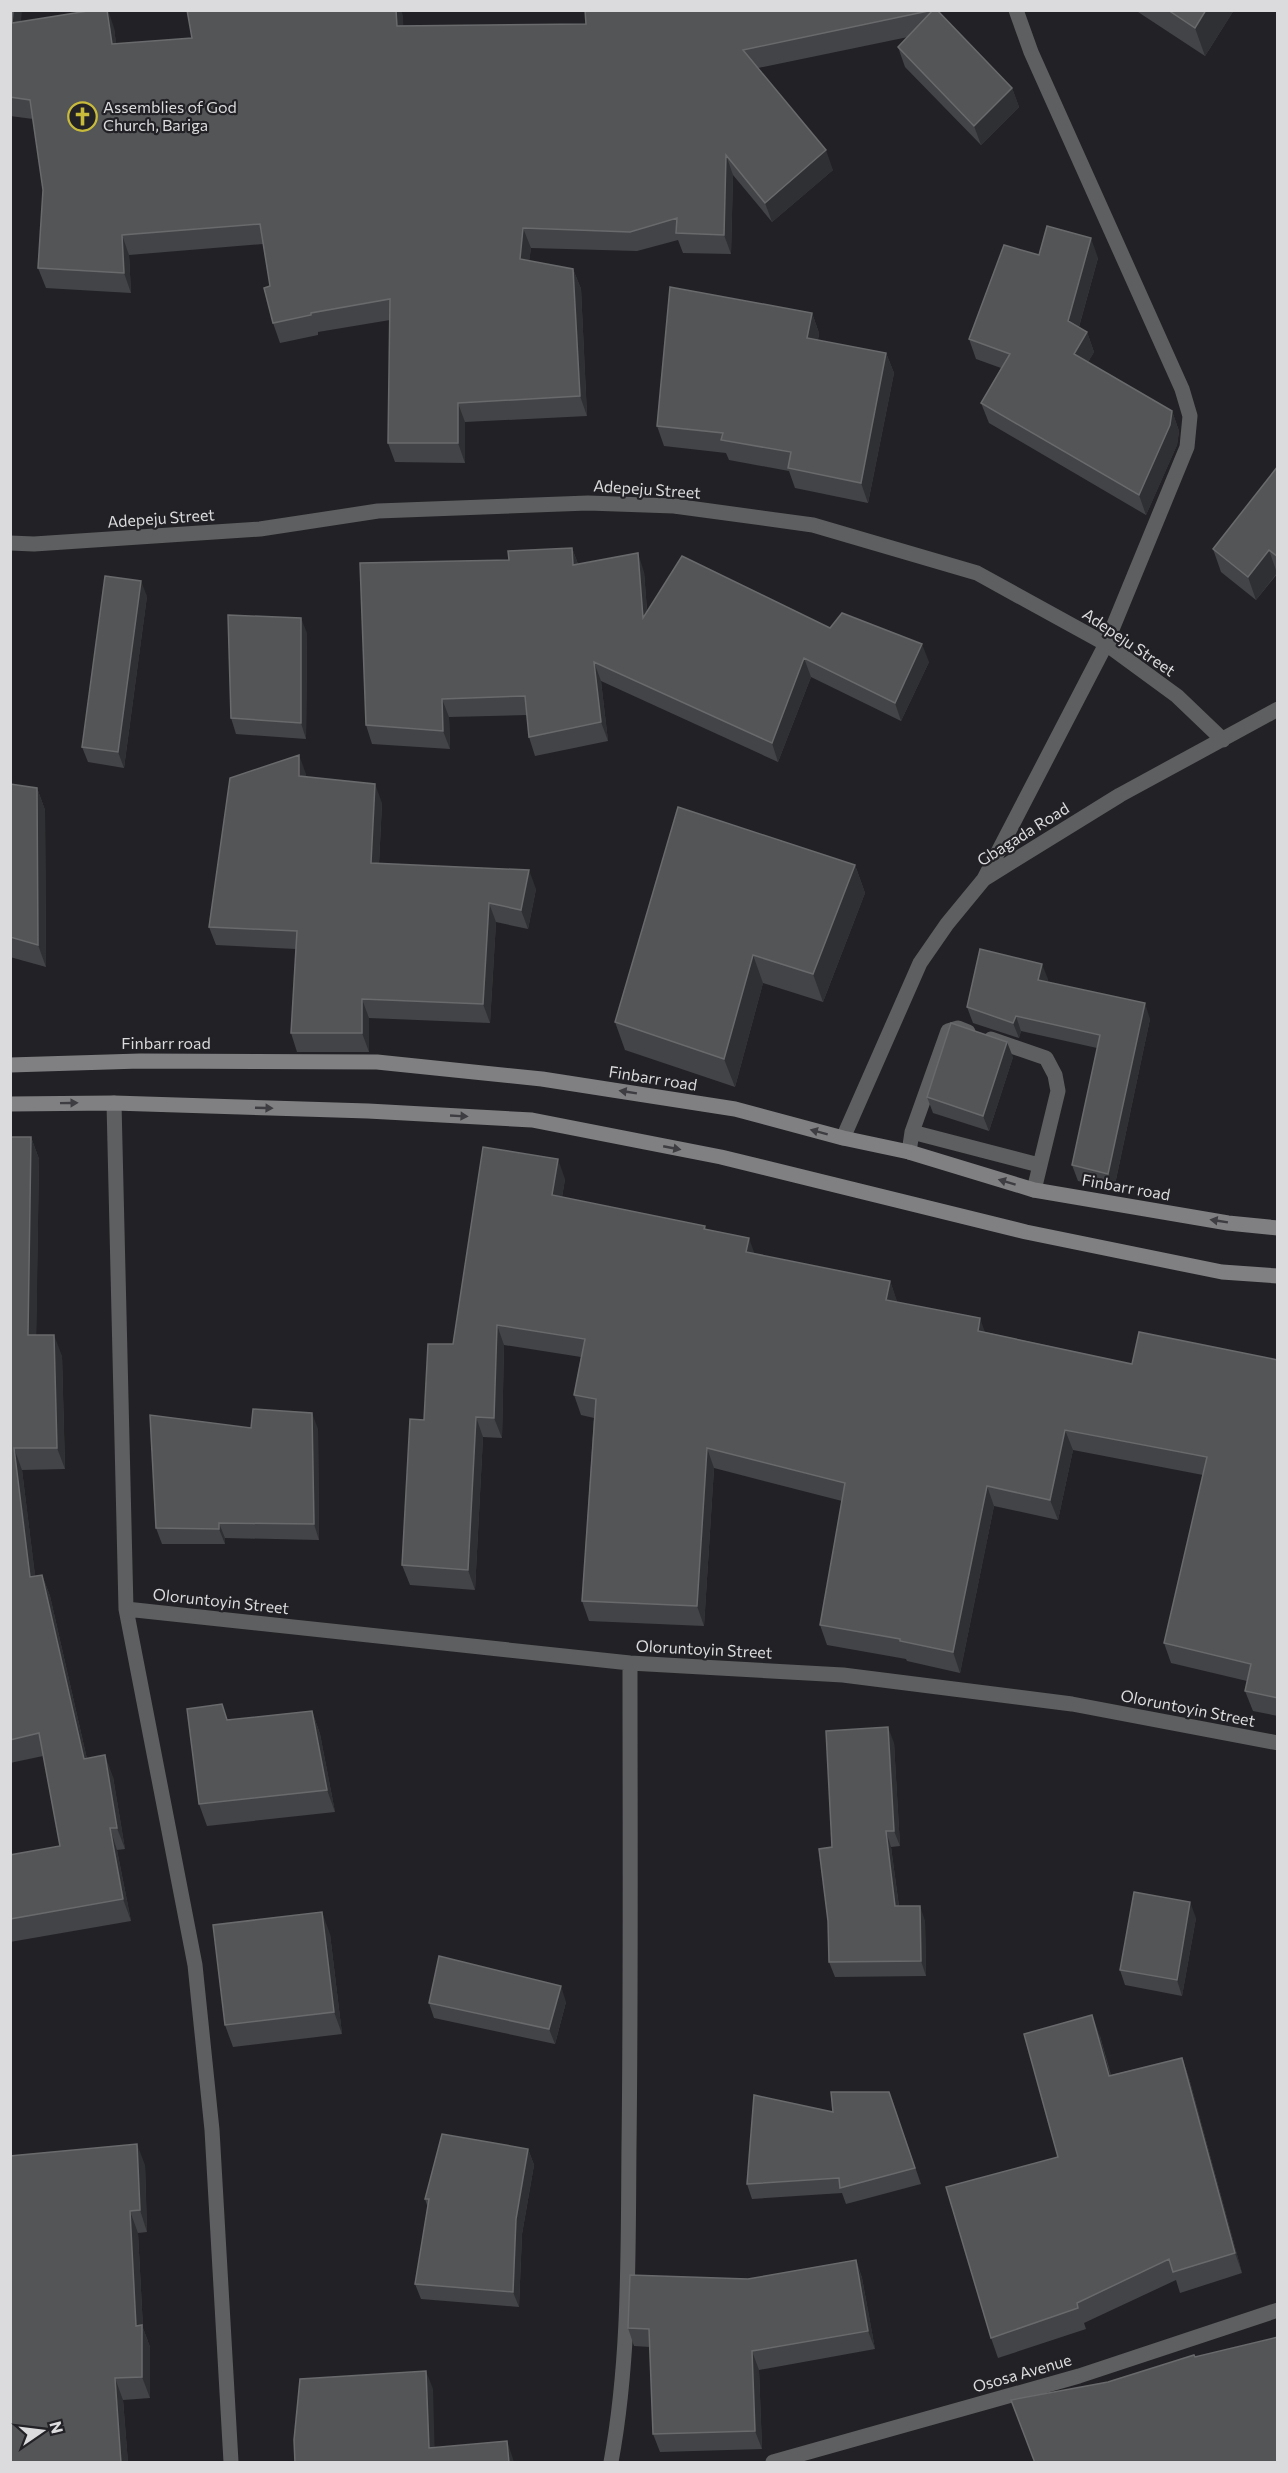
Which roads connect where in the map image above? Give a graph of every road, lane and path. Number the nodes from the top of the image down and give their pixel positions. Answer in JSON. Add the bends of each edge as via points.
{"nodes":[{"id":1,"x":1015,"y":12,"type":"edge"},
{"id":2,"x":10,"y":543,"type":"edge"},
{"id":3,"x":1106,"y":644,"type":"junction"},
{"id":4,"x":1278,"y":709,"type":"edge"},
{"id":5,"x":1223,"y":740,"type":"junction"},
{"id":6,"x":984,"y":879,"type":"junction"},
{"id":7,"x":10,"y":1065,"type":"edge"},
{"id":8,"x":114,"y":1103,"type":"junction"},
{"id":9,"x":10,"y":1104,"type":"edge"},
{"id":10,"x":912,"y":1132,"type":"junction"},
{"id":11,"x":843,"y":1138,"type":"junction"},
{"id":12,"x":909,"y":1152,"type":"junction"},
{"id":13,"x":1039,"y":1165,"type":"junction"},
{"id":14,"x":1034,"y":1190,"type":"junction"},
{"id":15,"x":1278,"y":1228,"type":"edge"},
{"id":16,"x":1278,"y":1276,"type":"edge"},
{"id":17,"x":126,"y":1609,"type":"junction"},
{"id":18,"x":630,"y":1663,"type":"junction"},
{"id":19,"x":1278,"y":1743,"type":"edge"},
{"id":20,"x":1278,"y":2310,"type":"edge"},
{"id":21,"x":231,"y":2463,"type":"edge"},
{"id":22,"x":611,"y":2463,"type":"edge"},
{"id":23,"x":773,"y":2463,"type":"edge"}],
"edges":[{"from":1,"to":3,"type":"street","via":[[1173,369],[1190,416],[1187,447]]},
{"from":2,"to":3,"type":"street","name":"Adepeju Street","via":[[260,529],[378,511],[588,503],[674,506],[813,525],[977,573]]},
{"from":3,"to":5,"type":"street","name":"Adepeju Street","via":[[1177,696]]},
{"from":3,"to":6,"type":"street"},
{"from":4,"to":5,"type":"street","name":"Gbagada Road"},
{"from":5,"to":6,"type":"street","name":"Gbagada Road","via":[[1120,795]]},
{"from":6,"to":11,"type":"street","name":"Gbagada Road","via":[[920,963]]},
{"from":11,"to":7,"type":"main road","name":"Finbarr road","one_way":true,"via":[[735,1109],[542,1079],[377,1062]]},
{"from":9,"to":8,"type":"main road","one_way":true},
{"from":8,"to":16,"type":"main road","one_way":true,"via":[[532,1120],[721,1157],[1026,1232],[1222,1272]]},
{"from":8,"to":17,"type":"street"},
{"from":10,"to":12,"type":"street"},
{"from":10,"to":13,"type":"street"},
{"from":10,"to":13,"type":"street","via":[[942,1043],[948,1031],[958,1028],[1046,1058],[1051,1065],[1058,1091]]},
{"from":11,"to":12,"type":"main road","name":"Finbarr road"},
{"from":14,"to":12,"type":"main road","name":"Finbarr road","one_way":true},
{"from":13,"to":14,"type":"street"},
{"from":15,"to":14,"type":"main road","name":"Finbarr road","one_way":true},
{"from":17,"to":18,"type":"street","name":"Oloruntoyin Street"},
{"from":17,"to":21,"type":"street","via":[[195,1965],[212,2130]]},
{"from":18,"to":19,"type":"street","name":"Oloruntoyin Street","via":[[843,1675],[1072,1704]]},
{"from":18,"to":22,"type":"street","via":[[628,2246],[624,2358]]},
{"from":20,"to":23,"type":"street","name":"Ososa Avenue","via":[[1079,2376]]}]}
